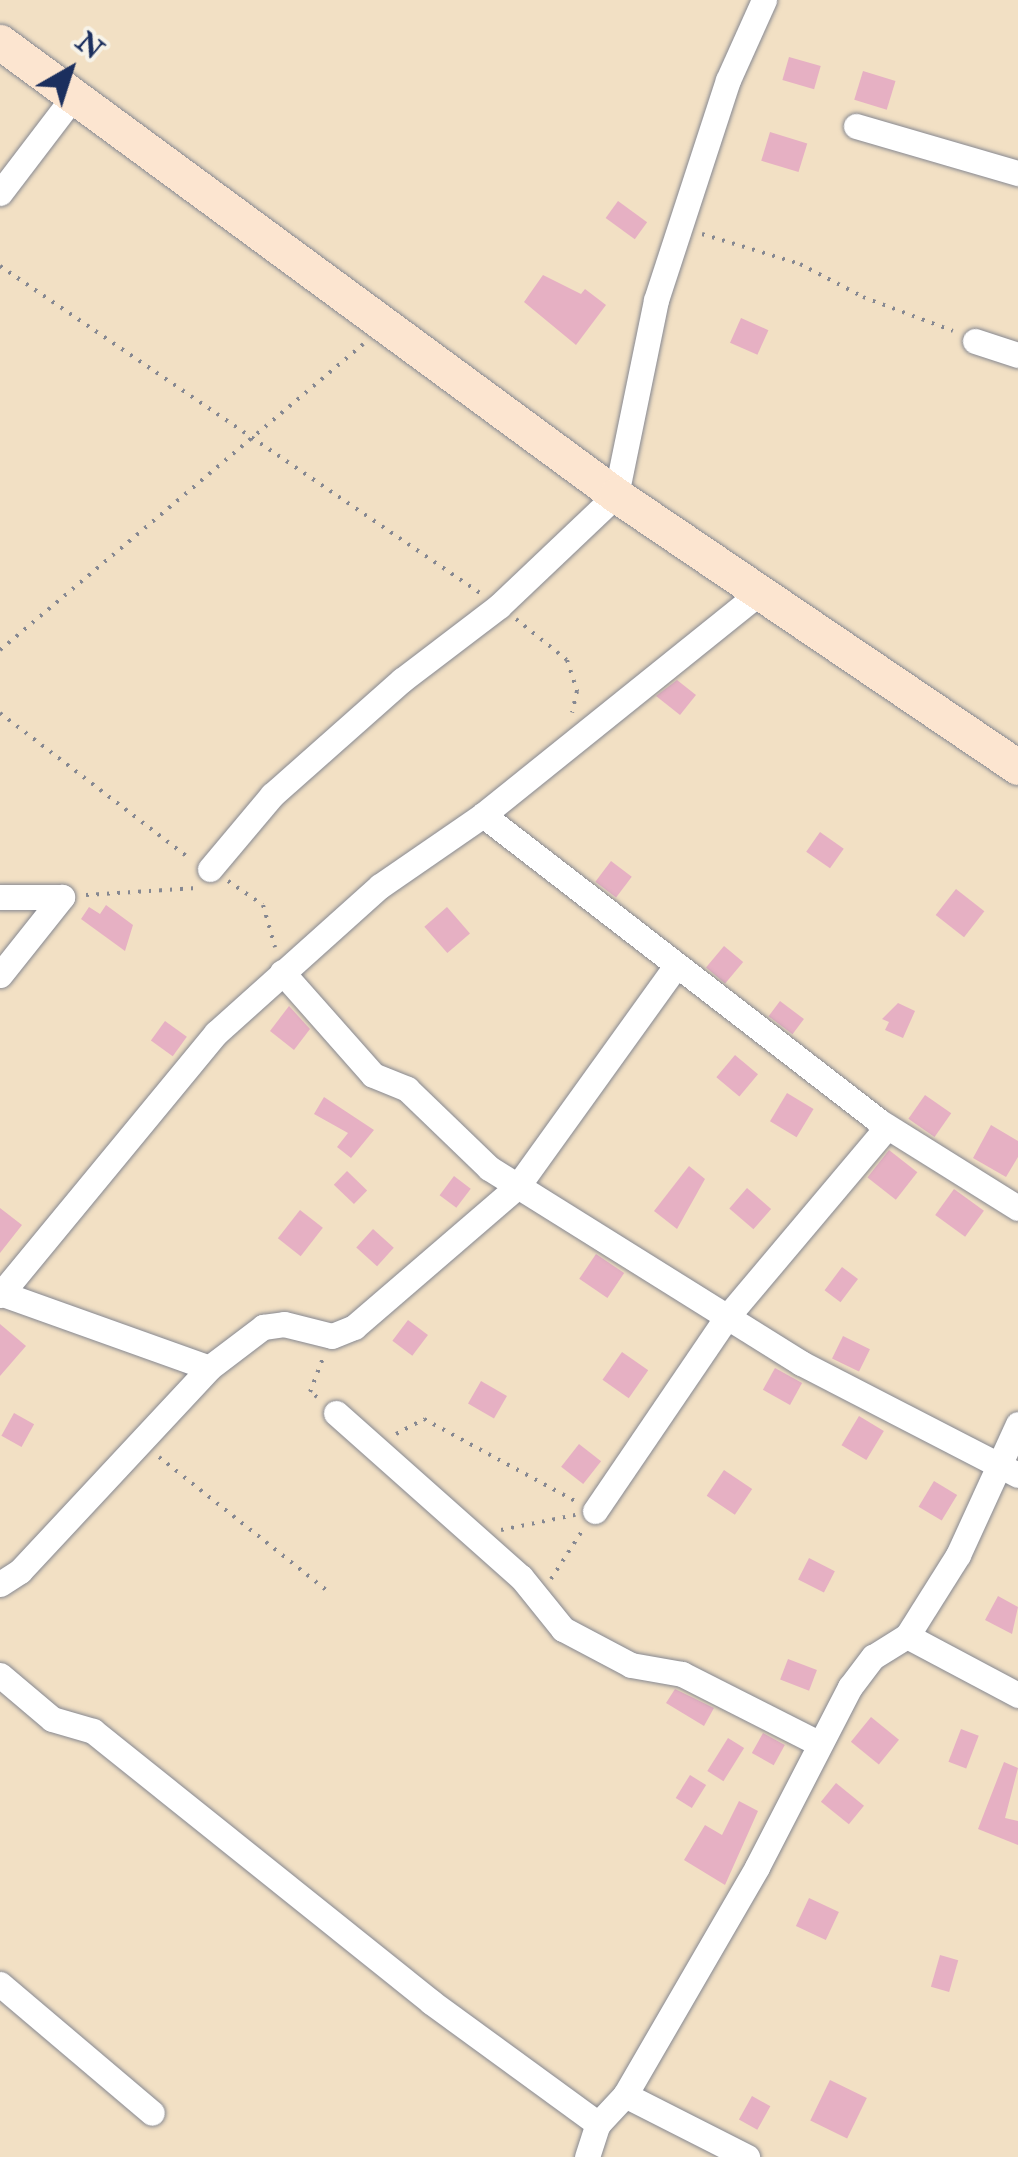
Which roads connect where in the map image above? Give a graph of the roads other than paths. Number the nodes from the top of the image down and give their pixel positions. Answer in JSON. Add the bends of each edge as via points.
{"nodes":[{"id":1,"x":764,"y":0,"type":"edge"},
{"id":2,"x":0,"y":42,"type":"edge"},
{"id":3,"x":74,"y":96,"type":"junction"},
{"id":4,"x":856,"y":126,"type":"dead end"},
{"id":5,"x":1018,"y":173,"type":"edge"},
{"id":6,"x":0,"y":193,"type":"edge"},
{"id":7,"x":975,"y":342,"type":"road end"},
{"id":8,"x":1018,"y":355,"type":"edge"},
{"id":9,"x":616,"y":496,"type":"junction"},
{"id":10,"x":759,"y":592,"type":"junction"},
{"id":11,"x":1018,"y":768,"type":"edge"},
{"id":12,"x":483,"y":816,"type":"junction"},
{"id":13,"x":209,"y":881,"type":"road end"},
{"id":14,"x":0,"y":897,"type":"edge"},
{"id":15,"x":676,"y":966,"type":"junction"},
{"id":16,"x":282,"y":972,"type":"junction"},
{"id":17,"x":0,"y":975,"type":"edge"},
{"id":18,"x":886,"y":1127,"type":"junction"},
{"id":19,"x":517,"y":1187,"type":"junction"},
{"id":20,"x":1018,"y":1208,"type":"edge"},
{"id":21,"x":0,"y":1294,"type":"edge"},
{"id":22,"x":727,"y":1317,"type":"junction"},
{"id":23,"x":209,"y":1368,"type":"junction"},
{"id":24,"x":336,"y":1413,"type":"road end"},
{"id":25,"x":1018,"y":1424,"type":"edge"},
{"id":26,"x":1008,"y":1470,"type":"edge"},
{"id":27,"x":594,"y":1511,"type":"road end"},
{"id":28,"x":0,"y":1584,"type":"edge"},
{"id":29,"x":907,"y":1636,"type":"junction"},
{"id":30,"x":0,"y":1675,"type":"edge"},
{"id":31,"x":1018,"y":1696,"type":"edge"},
{"id":32,"x":816,"y":1742,"type":"junction"},
{"id":33,"x":0,"y":1984,"type":"edge"},
{"id":34,"x":625,"y":2095,"type":"junction"},
{"id":35,"x":152,"y":2113,"type":"dead end"},
{"id":36,"x":598,"y":2124,"type":"junction"},
{"id":37,"x":587,"y":2157,"type":"edge"},
{"id":38,"x":747,"y":2157,"type":"edge"}],
"edges":[{"from":1,"to":9,"type":"street","via":[[728,80],[656,300]]},
{"from":2,"to":3,"type":"main road"},
{"from":3,"to":6,"type":"street"},
{"from":3,"to":9,"type":"main road"},
{"from":4,"to":5,"type":"street"},
{"from":7,"to":8,"type":"street"},
{"from":9,"to":10,"type":"main road"},
{"from":9,"to":13,"type":"street","via":[[499,606],[402,680],[272,795]]},
{"from":10,"to":11,"type":"main road"},
{"from":10,"to":12,"type":"street"},
{"from":12,"to":15,"type":"street"},
{"from":12,"to":16,"type":"street","via":[[380,886]]},
{"from":14,"to":17,"type":"street","via":[[62,897]]},
{"from":15,"to":18,"type":"street"},
{"from":15,"to":19,"type":"street"},
{"from":16,"to":19,"type":"street","via":[[373,1075],[407,1088],[452,1138]]},
{"from":16,"to":21,"type":"street","via":[[216,1034]]},
{"from":18,"to":20,"type":"street"},
{"from":18,"to":22,"type":"street"},
{"from":19,"to":22,"type":"street"},
{"from":19,"to":23,"type":"street","via":[[400,1292],[332,1336],[284,1324],[263,1327]]},
{"from":21,"to":23,"type":"street"},
{"from":22,"to":26,"type":"street","via":[[801,1363]]},
{"from":22,"to":27,"type":"street"},
{"from":23,"to":28,"type":"street"},
{"from":24,"to":32,"type":"street","via":[[521,1577],[563,1630],[631,1665],[682,1674]]},
{"from":25,"to":26,"type":"street"},
{"from":26,"to":29,"type":"street"},
{"from":29,"to":31,"type":"street"},
{"from":29,"to":32,"type":"street","via":[[873,1657]]},
{"from":30,"to":36,"type":"street","via":[[52,1720],[93,1731],[431,2002]]},
{"from":32,"to":34,"type":"street","via":[[757,1866]]},
{"from":33,"to":35,"type":"street"},
{"from":34,"to":36,"type":"street"},
{"from":34,"to":38,"type":"street"},
{"from":36,"to":37,"type":"street"}]}
